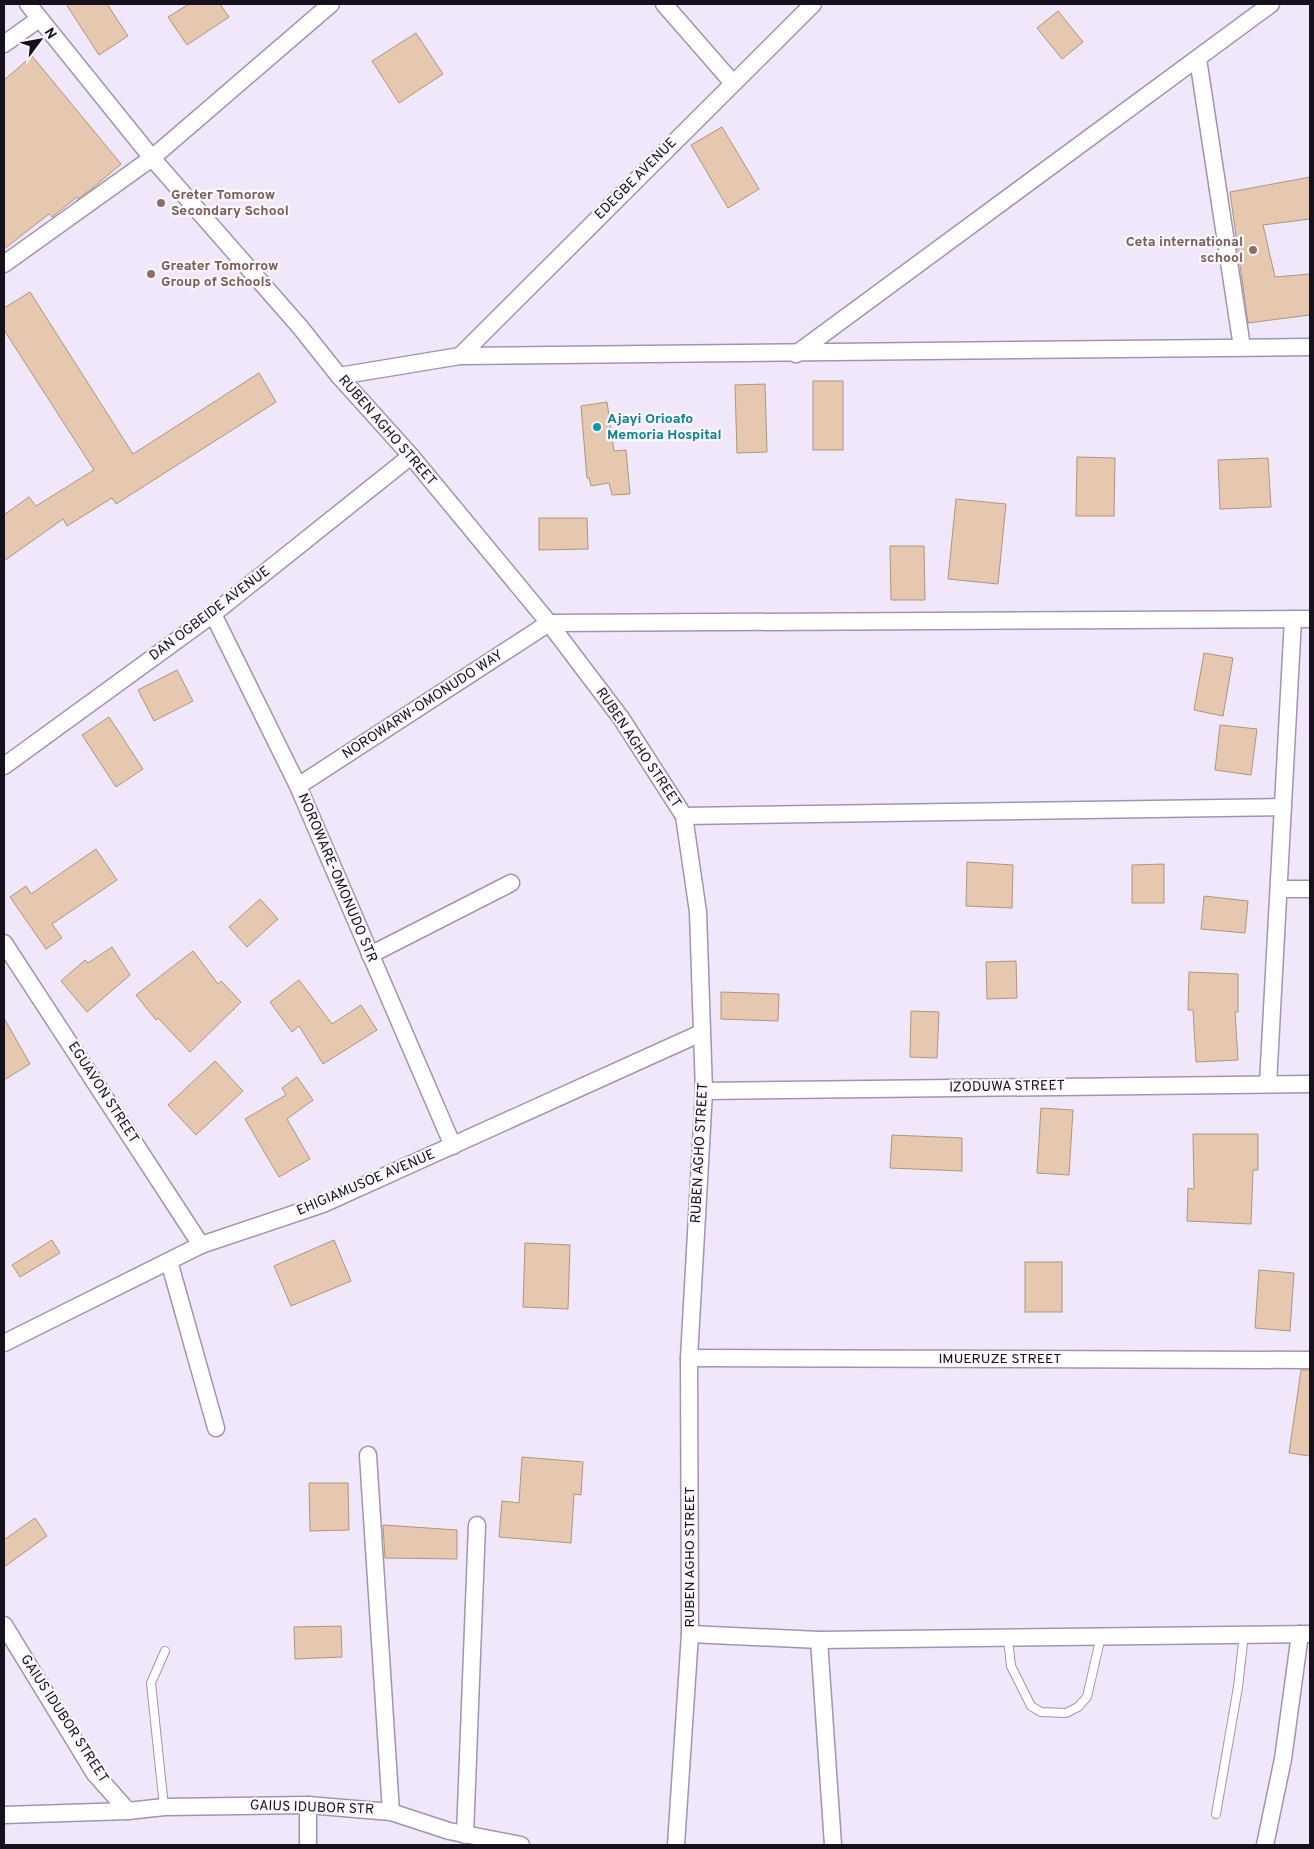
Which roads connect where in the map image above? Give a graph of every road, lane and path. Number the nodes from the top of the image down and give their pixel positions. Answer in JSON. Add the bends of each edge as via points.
{"nodes":[{"id":1,"x":28,"y":4,"type":"edge"},
{"id":2,"x":331,"y":4,"type":"edge"},
{"id":3,"x":664,"y":4,"type":"edge"},
{"id":4,"x":813,"y":4,"type":"edge"},
{"id":5,"x":1271,"y":4,"type":"edge"},
{"id":6,"x":39,"y":19,"type":"junction"},
{"id":7,"x":4,"y":44,"type":"edge"},
{"id":8,"x":1198,"y":59,"type":"junction"},
{"id":9,"x":732,"y":82,"type":"junction"},
{"id":10,"x":152,"y":158,"type":"junction"},
{"id":11,"x":4,"y":264,"type":"edge"},
{"id":12,"x":1242,"y":347,"type":"junction"},
{"id":13,"x":1310,"y":347,"type":"edge"},
{"id":14,"x":796,"y":354,"type":"junction"},
{"id":15,"x":460,"y":356,"type":"junction"},
{"id":16,"x":339,"y":376,"type":"junction"},
{"id":17,"x":411,"y":456,"type":"junction"},
{"id":18,"x":213,"y":614,"type":"junction"},
{"id":19,"x":1310,"y":619,"type":"edge"},
{"id":20,"x":1293,"y":620,"type":"junction"},
{"id":21,"x":549,"y":623,"type":"junction"},
{"id":22,"x":4,"y":766,"type":"edge"},
{"id":23,"x":298,"y":786,"type":"junction"},
{"id":24,"x":1283,"y":807,"type":"junction"},
{"id":25,"x":684,"y":816,"type":"junction"},
{"id":26,"x":511,"y":884,"type":"dead end"},
{"id":27,"x":1279,"y":889,"type":"junction"},
{"id":28,"x":1310,"y":889,"type":"edge"},
{"id":29,"x":4,"y":943,"type":"edge"},
{"id":30,"x":370,"y":955,"type":"junction"},
{"id":31,"x":701,"y":1033,"type":"junction"},
{"id":32,"x":1268,"y":1084,"type":"junction"},
{"id":33,"x":1310,"y":1084,"type":"edge"},
{"id":34,"x":704,"y":1091,"type":"junction"},
{"id":35,"x":453,"y":1146,"type":"junction"},
{"id":36,"x":201,"y":1245,"type":"junction"},
{"id":37,"x":169,"y":1260,"type":"junction"},
{"id":38,"x":4,"y":1343,"type":"edge"},
{"id":39,"x":689,"y":1358,"type":"junction"},
{"id":40,"x":1310,"y":1360,"type":"edge"},
{"id":41,"x":216,"y":1428,"type":"dead end"},
{"id":42,"x":368,"y":1455,"type":"dead end"},
{"id":43,"x":477,"y":1525,"type":"dead end"},
{"id":44,"x":4,"y":1625,"type":"edge"},
{"id":45,"x":690,"y":1634,"type":"junction"},
{"id":46,"x":1244,"y":1634,"type":"junction"},
{"id":47,"x":1305,"y":1634,"type":"edge"},
{"id":48,"x":1101,"y":1636,"type":"junction"},
{"id":49,"x":1008,"y":1639,"type":"junction"},
{"id":50,"x":819,"y":1640,"type":"junction"},
{"id":51,"x":165,"y":1651,"type":"dead end"},
{"id":52,"x":308,"y":1805,"type":"junction"},
{"id":53,"x":164,"y":1807,"type":"junction"},
{"id":54,"x":128,"y":1810,"type":"junction"},
{"id":55,"x":390,"y":1812,"type":"junction"},
{"id":56,"x":1216,"y":1814,"type":"dead end"},
{"id":57,"x":4,"y":1815,"type":"edge"},
{"id":58,"x":465,"y":1835,"type":"junction"},
{"id":59,"x":308,"y":1845,"type":"edge"},
{"id":60,"x":521,"y":1845,"type":"edge"},
{"id":61,"x":676,"y":1845,"type":"edge"},
{"id":62,"x":833,"y":1845,"type":"edge"},
{"id":63,"x":1265,"y":1845,"type":"edge"}],
"edges":[{"from":1,"to":6,"type":"street","name":"RUBEN AGHO STREET"},
{"from":2,"to":10,"type":"street"},
{"from":3,"to":9,"type":"street"},
{"from":4,"to":9,"type":"street","name":"EDEGBE AVENUE"},
{"from":5,"to":8,"type":"street"},
{"from":6,"to":7,"type":"street"},
{"from":6,"to":10,"type":"street","name":"RUBEN AGHO STREET"},
{"from":8,"to":12,"type":"street"},
{"from":8,"to":14,"type":"street"},
{"from":9,"to":15,"type":"street","name":"EDEGBE AVENUE"},
{"from":10,"to":11,"type":"street"},
{"from":10,"to":16,"type":"street","name":"RUBEN AGHO STREET"},
{"from":12,"to":13,"type":"street"},
{"from":12,"to":14,"type":"street"},
{"from":14,"to":15,"type":"street"},
{"from":15,"to":16,"type":"street"},
{"from":16,"to":17,"type":"street","name":"RUBEN AGHO STREET"},
{"from":17,"to":18,"type":"street","name":"DAN OGBEIDE AVENUE"},
{"from":17,"to":21,"type":"street","name":"RUBEN AGHO STREET"},
{"from":18,"to":22,"type":"street","name":"DAN OGBEIDE AVENUE"},
{"from":18,"to":23,"type":"street","name":"NOROWARE-OMONUDO STR"},
{"from":19,"to":20,"type":"street"},
{"from":20,"to":21,"type":"street"},
{"from":20,"to":24,"type":"street"},
{"from":21,"to":23,"type":"street","name":"NOROWARW-OMONUDO WAY"},
{"from":21,"to":25,"type":"street","name":"RUBEN AGHO STREET","via":[[621,718]]},
{"from":23,"to":30,"type":"street","name":"NOROWARE-OMONUDO STR"},
{"from":24,"to":25,"type":"street"},
{"from":24,"to":27,"type":"street"},
{"from":25,"to":31,"type":"street","name":"RUBEN AGHO STREET","via":[[698,912]]},
{"from":26,"to":30,"type":"street"},
{"from":27,"to":28,"type":"street"},
{"from":27,"to":32,"type":"street"},
{"from":29,"to":36,"type":"street","name":"EGUAVON STREET"},
{"from":30,"to":35,"type":"street","name":"NOROWARE-OMONUDO STR"},
{"from":31,"to":34,"type":"street","name":"RUBEN AGHO STREET"},
{"from":31,"to":35,"type":"street","name":"EHIGIAMUSOE AVENUE"},
{"from":32,"to":33,"type":"street","name":"IZODUWA STREET"},
{"from":32,"to":34,"type":"street","name":"IZODUWA STREET"},
{"from":34,"to":39,"type":"street","name":"RUBEN AGHO STREET"},
{"from":35,"to":36,"type":"street","name":"EHIGIAMUSOE AVENUE","via":[[323,1204]]},
{"from":36,"to":37,"type":"street","name":"EHIGIAMUSOE AVENUE"},
{"from":37,"to":38,"type":"street","name":"EHIGIAMUSOE AVENUE"},
{"from":37,"to":41,"type":"street"},
{"from":39,"to":40,"type":"street","name":"IMUERUZE STREET"},
{"from":39,"to":45,"type":"street","name":"RUBEN AGHO STREET"},
{"from":42,"to":55,"type":"street"},
{"from":43,"to":58,"type":"street"},
{"from":44,"to":54,"type":"street","name":"GAIUS IDUBOR STREET","via":[[95,1774]]},
{"from":45,"to":50,"type":"street"},
{"from":45,"to":61,"type":"street","name":"RUBEN AGHO STREET"},
{"from":46,"to":47,"type":"street"},
{"from":46,"to":48,"type":"street"},
{"from":46,"to":56,"type":"lane"},
{"from":47,"to":63,"type":"street"},
{"from":48,"to":49,"type":"street"},
{"from":48,"to":49,"type":"lane","via":[[1087,1697],[1066,1713],[1042,1712],[1031,1706],[1012,1666]]},
{"from":49,"to":50,"type":"street"},
{"from":50,"to":62,"type":"street"},
{"from":51,"to":53,"type":"lane","via":[[151,1683]]},
{"from":52,"to":53,"type":"street","name":"GAIUS IDUBOR STR"},
{"from":52,"to":55,"type":"street","name":"GAIUS IDUBOR STR"},
{"from":52,"to":59,"type":"street"},
{"from":53,"to":54,"type":"street","name":"GAIUS IDUBOR STR"},
{"from":54,"to":57,"type":"street","name":"GAIUS IDUBOR STR"},
{"from":55,"to":58,"type":"street","name":"GAIUS IDUBOR STR"},
{"from":58,"to":60,"type":"street","name":"GAIUS IDUBOR STR"}]}
